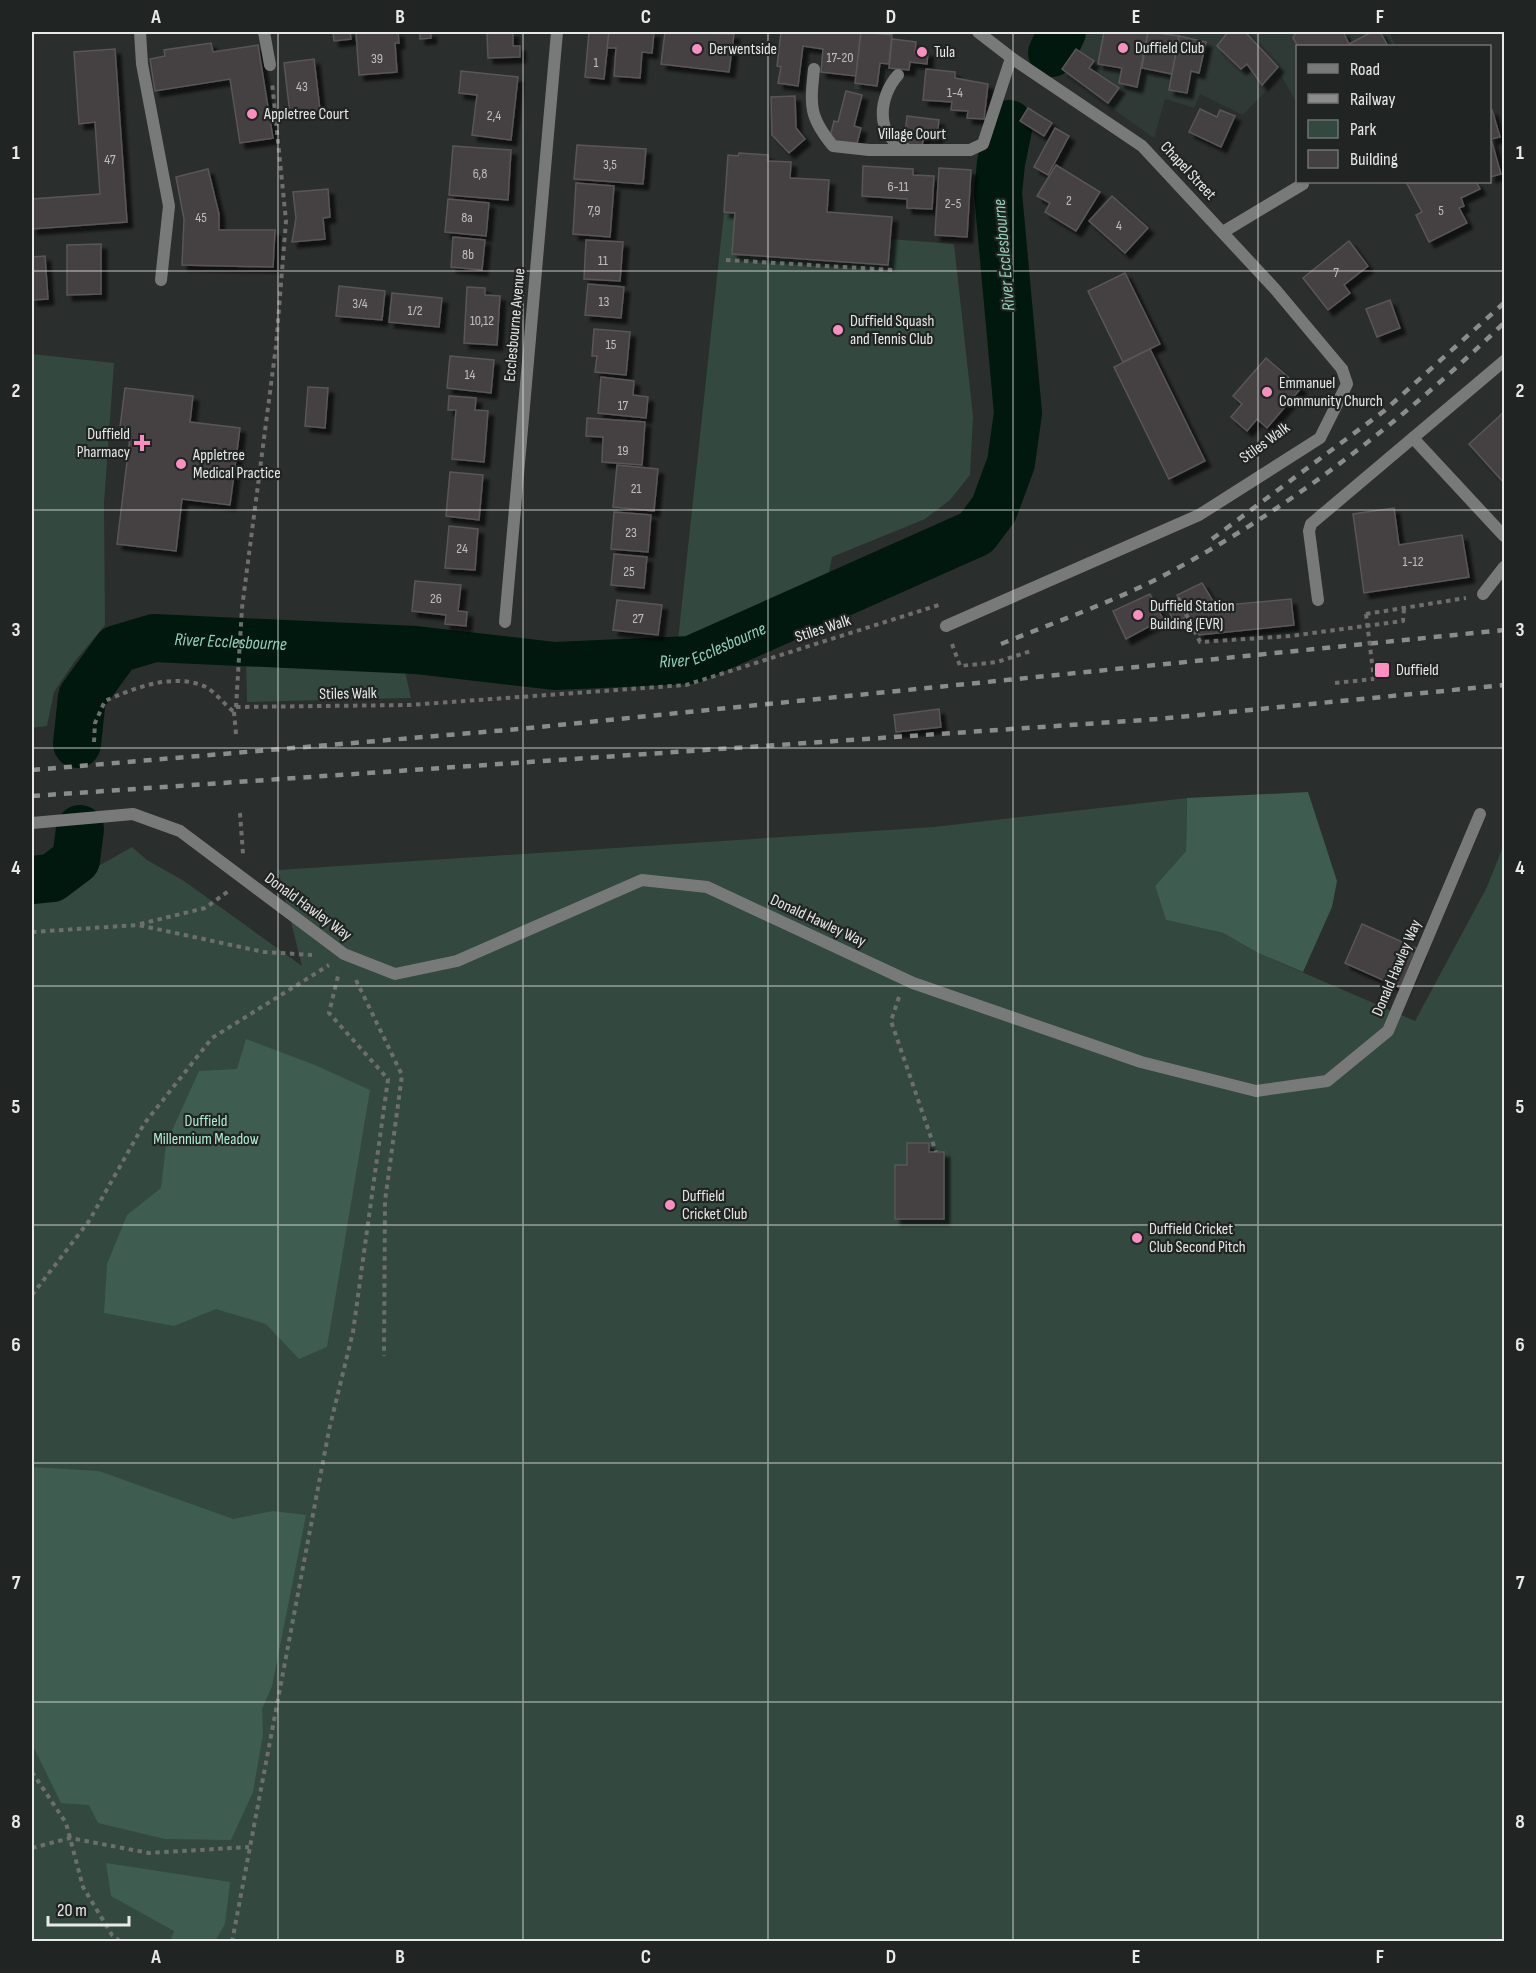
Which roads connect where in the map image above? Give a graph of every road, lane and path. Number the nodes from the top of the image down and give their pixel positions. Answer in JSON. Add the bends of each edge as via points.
{"nodes":[{"id":1,"x":140,"y":32,"type":"edge"},
{"id":2,"x":264,"y":32,"type":"edge"},
{"id":3,"x":557,"y":32,"type":"edge"},
{"id":4,"x":978,"y":32,"type":"edge"},
{"id":5,"x":1012,"y":58,"type":"junction"},
{"id":6,"x":270,"y":65,"type":"joint"},
{"id":7,"x":814,"y":69,"type":"dead end"},
{"id":8,"x":898,"y":75,"type":"dead end"},
{"id":9,"x":906,"y":148,"type":"junction"},
{"id":10,"x":1303,"y":184,"type":"dead end"},
{"id":11,"x":1223,"y":232,"type":"junction"},
{"id":12,"x":726,"y":260,"type":"dead end"},
{"id":13,"x":893,"y":270,"type":"dead end"},
{"id":14,"x":161,"y":280,"type":"dead end"},
{"id":15,"x":1504,"y":361,"type":"edge"},
{"id":16,"x":1413,"y":438,"type":"junction"},
{"id":17,"x":1504,"y":536,"type":"edge"},
{"id":18,"x":1504,"y":567,"type":"edge"},
{"id":19,"x":1483,"y":594,"type":"joint"},
{"id":20,"x":1178,"y":598,"type":"dead end"},
{"id":21,"x":1318,"y":600,"type":"dead end"},
{"id":22,"x":946,"y":603,"type":"dead end"},
{"id":23,"x":1404,"y":609,"type":"junction"},
{"id":24,"x":505,"y":622,"type":"dead end"},
{"id":25,"x":946,"y":626,"type":"joint"},
{"id":26,"x":1031,"y":651,"type":"dead end"},
{"id":27,"x":1335,"y":683,"type":"dead end"},
{"id":28,"x":236,"y":707,"type":"junction"},
{"id":29,"x":234,"y":712,"type":"junction"},
{"id":30,"x":236,"y":734,"type":"dead end"},
{"id":31,"x":94,"y":742,"type":"dead end"},
{"id":32,"x":240,"y":813,"type":"dead end"},
{"id":33,"x":1480,"y":814,"type":"dead end"},
{"id":34,"x":32,"y":823,"type":"edge"},
{"id":35,"x":245,"y":880,"type":"junction"},
{"id":36,"x":138,"y":925,"type":"junction"},
{"id":37,"x":32,"y":932,"type":"edge"},
{"id":38,"x":344,"y":954,"type":"junction"},
{"id":39,"x":320,"y":956,"type":"dead end"},
{"id":40,"x":333,"y":963,"type":"dead end"},
{"id":41,"x":340,"y":968,"type":"dead end"},
{"id":42,"x":905,"y":979,"type":"junction"},
{"id":43,"x":936,"y":1152,"type":"dead end"},
{"id":44,"x":32,"y":1295,"type":"edge"},
{"id":45,"x":384,"y":1356,"type":"dead end"},
{"id":46,"x":32,"y":1772,"type":"edge"},
{"id":47,"x":70,"y":1838,"type":"junction"},
{"id":48,"x":249,"y":1847,"type":"junction"},
{"id":49,"x":32,"y":1848,"type":"edge"},
{"id":50,"x":121,"y":1941,"type":"edge"},
{"id":51,"x":232,"y":1941,"type":"edge"}],
"edges":[{"from":1,"to":14,"type":"street","via":[[142,64],[169,206]]},
{"from":2,"to":6,"type":"street"},
{"from":3,"to":24,"type":"street","name":"Ecclesbourne Avenue"},
{"from":4,"to":5,"type":"street","name":"Chapel Street"},
{"from":5,"to":9,"type":"street","name":"Village Court","via":[[983,144],[970,150]]},
{"from":5,"to":11,"type":"street","name":"Chapel Street","via":[[1142,146]]},
{"from":6,"to":28,"type":"path","via":[[286,221],[276,346],[242,608]]},
{"from":7,"to":9,"type":"street","name":"Village Court","via":[[811,99],[816,126],[833,146],[869,150]]},
{"from":8,"to":9,"type":"street","via":[[888,86],[882,109],[885,130],[894,144]]},
{"from":10,"to":11,"type":"street"},
{"from":11,"to":25,"type":"street","name":"Chapel Street","via":[[1342,369],[1347,384],[1320,438],[1199,514]]},
{"from":12,"to":13,"type":"path"},
{"from":15,"to":16,"type":"street"},
{"from":16,"to":17,"type":"street"},
{"from":16,"to":21,"type":"street","via":[[1311,524]]},
{"from":18,"to":19,"type":"street"},
{"from":19,"to":23,"type":"path"},
{"from":20,"to":23,"type":"path","via":[[1200,642],[1290,636],[1403,621]]},
{"from":22,"to":28,"type":"path","name":"Stiles Walk","via":[[686,685],[409,705]]},
{"from":23,"to":27,"type":"path","bridge":true,"via":[[1366,614],[1374,679]]},
{"from":25,"to":26,"type":"path","via":[[960,666],[997,662]]},
{"from":28,"to":29,"type":"path"},
{"from":29,"to":30,"type":"path"},
{"from":29,"to":31,"type":"path","via":[[206,687],[154,683],[105,701],[95,723]]},
{"from":32,"to":35,"type":"path"},
{"from":33,"to":42,"type":"street","name":"Donald Hawley Way","via":[[1388,1031],[1326,1081],[1256,1091],[1141,1062]]},
{"from":34,"to":35,"type":"street","name":"Donald Hawley Way","via":[[133,814],[180,831]]},
{"from":35,"to":36,"type":"path","via":[[205,908]]},
{"from":35,"to":38,"type":"street","name":"Donald Hawley Way"},
{"from":36,"to":37,"type":"path"},
{"from":36,"to":39,"type":"path","via":[[264,952]]},
{"from":38,"to":42,"type":"street","name":"Donald Hawley Way","via":[[395,974],[457,961],[642,880],[707,887]]},
{"from":38,"to":45,"type":"path","via":[[402,1075],[384,1202]]},
{"from":40,"to":44,"type":"path","via":[[212,1038],[144,1124],[89,1221]]},
{"from":41,"to":48,"type":"path","via":[[329,1013],[388,1079],[352,1332],[328,1430]]},
{"from":42,"to":43,"type":"path","via":[[891,1021]]},
{"from":46,"to":47,"type":"path","via":[[66,1823]]},
{"from":47,"to":48,"type":"path","via":[[149,1853]]},
{"from":47,"to":49,"type":"path"},
{"from":47,"to":50,"type":"path","via":[[83,1887],[112,1935]]},
{"from":48,"to":51,"type":"path"}]}
